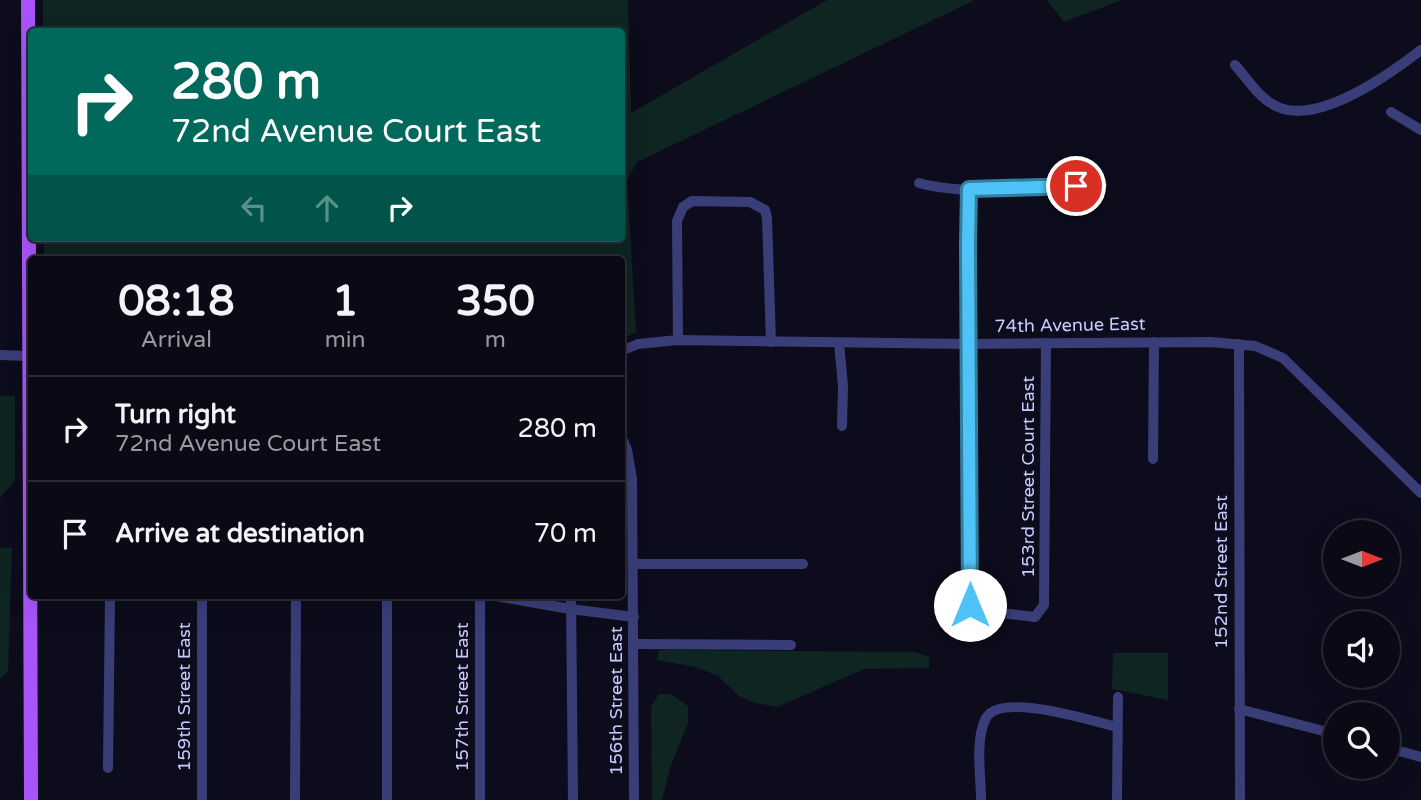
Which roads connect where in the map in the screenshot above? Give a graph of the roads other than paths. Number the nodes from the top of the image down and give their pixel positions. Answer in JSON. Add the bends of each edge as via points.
{"nodes":[{"id":1,"x":28,"y":0,"type":"edge"},
{"id":2,"x":28,"y":28,"type":"edge"},
{"id":3,"x":1421,"y":50,"type":"edge"},
{"id":4,"x":1236,"y":65,"type":"dead end"},
{"id":5,"x":1391,"y":112,"type":"dead end"},
{"id":6,"x":1421,"y":130,"type":"edge"},
{"id":7,"x":919,"y":183,"type":"dead end"},
{"id":8,"x":1102,"y":185,"type":"dead end"},
{"id":9,"x":969,"y":189,"type":"junction"},
{"id":10,"x":678,"y":340,"type":"junction"},
{"id":11,"x":771,"y":342,"type":"junction"},
{"id":12,"x":1154,"y":342,"type":"junction"},
{"id":13,"x":839,"y":343,"type":"junction"},
{"id":14,"x":1046,"y":343,"type":"junction"},
{"id":15,"x":968,"y":344,"type":"junction"},
{"id":16,"x":1239,"y":344,"type":"junction"},
{"id":17,"x":625,"y":349,"type":"edge"},
{"id":18,"x":0,"y":355,"type":"edge"},
{"id":19,"x":28,"y":356,"type":"edge"},
{"id":20,"x":842,"y":426,"type":"dead end"},
{"id":21,"x":625,"y":448,"type":"edge"},
{"id":22,"x":1153,"y":459,"type":"dead end"},
{"id":23,"x":1421,"y":493,"type":"edge"},
{"id":24,"x":634,"y":564,"type":"junction"},
{"id":25,"x":803,"y":564,"type":"dead end"},
{"id":26,"x":30,"y":599,"type":"edge"},
{"id":27,"x":110,"y":599,"type":"edge"},
{"id":28,"x":202,"y":599,"type":"edge"},
{"id":29,"x":296,"y":599,"type":"edge"},
{"id":30,"x":387,"y":599,"type":"edge"},
{"id":31,"x":480,"y":599,"type":"edge"},
{"id":32,"x":513,"y":599,"type":"edge"},
{"id":33,"x":571,"y":599,"type":"edge"},
{"id":34,"x":570,"y":609,"type":"junction"},
{"id":35,"x":634,"y":617,"type":"junction"},
{"id":36,"x":634,"y":644,"type":"junction"},
{"id":37,"x":792,"y":645,"type":"dead end"},
{"id":38,"x":1118,"y":697,"type":"dead end"},
{"id":39,"x":1239,"y":709,"type":"junction"},
{"id":40,"x":1117,"y":727,"type":"junction"},
{"id":41,"x":1323,"y":731,"type":"edge"},
{"id":42,"x":1400,"y":751,"type":"edge"},
{"id":43,"x":1421,"y":757,"type":"edge"},
{"id":44,"x":108,"y":768,"type":"dead end"},
{"id":45,"x":31,"y":800,"type":"edge"},
{"id":46,"x":202,"y":800,"type":"edge"},
{"id":47,"x":295,"y":800,"type":"edge"},
{"id":48,"x":387,"y":800,"type":"edge"},
{"id":49,"x":480,"y":800,"type":"edge"},
{"id":50,"x":573,"y":800,"type":"edge"},
{"id":51,"x":634,"y":800,"type":"edge"},
{"id":52,"x":981,"y":800,"type":"edge"},
{"id":53,"x":1117,"y":800,"type":"edge"},
{"id":54,"x":1240,"y":800,"type":"edge"}],
"edges":[{"from":1,"to":2,"type":"main road"},
{"from":3,"to":4,"type":"street","via":[[1368,88],[1302,110],[1271,103]]},
{"from":5,"to":6,"type":"street"},
{"from":7,"to":9,"type":"street"},
{"from":8,"to":9,"type":"street"},
{"from":9,"to":15,"type":"street"},
{"from":10,"to":11,"type":"street","name":"74th Avenue East"},
{"from":10,"to":11,"type":"street","via":[[676,234],[683,207],[692,201],[750,202],[766,213]]},
{"from":10,"to":17,"type":"street","name":"74th Avenue East"},
{"from":11,"to":13,"type":"street","name":"74th Avenue East"},
{"from":12,"to":14,"type":"street","name":"74th Avenue East"},
{"from":12,"to":16,"type":"street","name":"74th Avenue East"},
{"from":12,"to":22,"type":"street"},
{"from":13,"to":15,"type":"street","name":"74th Avenue East"},
{"from":13,"to":20,"type":"street"},
{"from":14,"to":15,"type":"street","name":"74th Avenue East"},
{"from":14,"to":15,"type":"street","name":"153rd Street Court East","via":[[1046,578],[1045,600],[1035,617],[972,608]]},
{"from":16,"to":23,"type":"street","name":"74th Avenue East","via":[[1283,358]]},
{"from":16,"to":39,"type":"street","name":"152nd Street East"},
{"from":18,"to":19,"type":"street"},
{"from":21,"to":24,"type":"street","name":"156th Street East","via":[[632,479]]},
{"from":24,"to":25,"type":"street"},
{"from":24,"to":35,"type":"street","name":"156th Street East"},
{"from":26,"to":45,"type":"main road"},
{"from":27,"to":44,"type":"street"},
{"from":28,"to":46,"type":"street","name":"159th Street East"},
{"from":29,"to":47,"type":"street"},
{"from":30,"to":48,"type":"street"},
{"from":31,"to":49,"type":"street","name":"157th Street East"},
{"from":32,"to":34,"type":"street"},
{"from":33,"to":34,"type":"street"},
{"from":34,"to":35,"type":"street"},
{"from":34,"to":50,"type":"street"},
{"from":35,"to":36,"type":"street","name":"156th Street East"},
{"from":36,"to":37,"type":"street"},
{"from":36,"to":51,"type":"street","name":"156th Street East"},
{"from":38,"to":40,"type":"street"},
{"from":39,"to":41,"type":"street"},
{"from":39,"to":54,"type":"street","name":"152nd Street East"},
{"from":40,"to":52,"type":"street","via":[[1023,707],[996,709],[985,717],[981,733]]},
{"from":40,"to":53,"type":"street"},
{"from":42,"to":43,"type":"street"}]}
